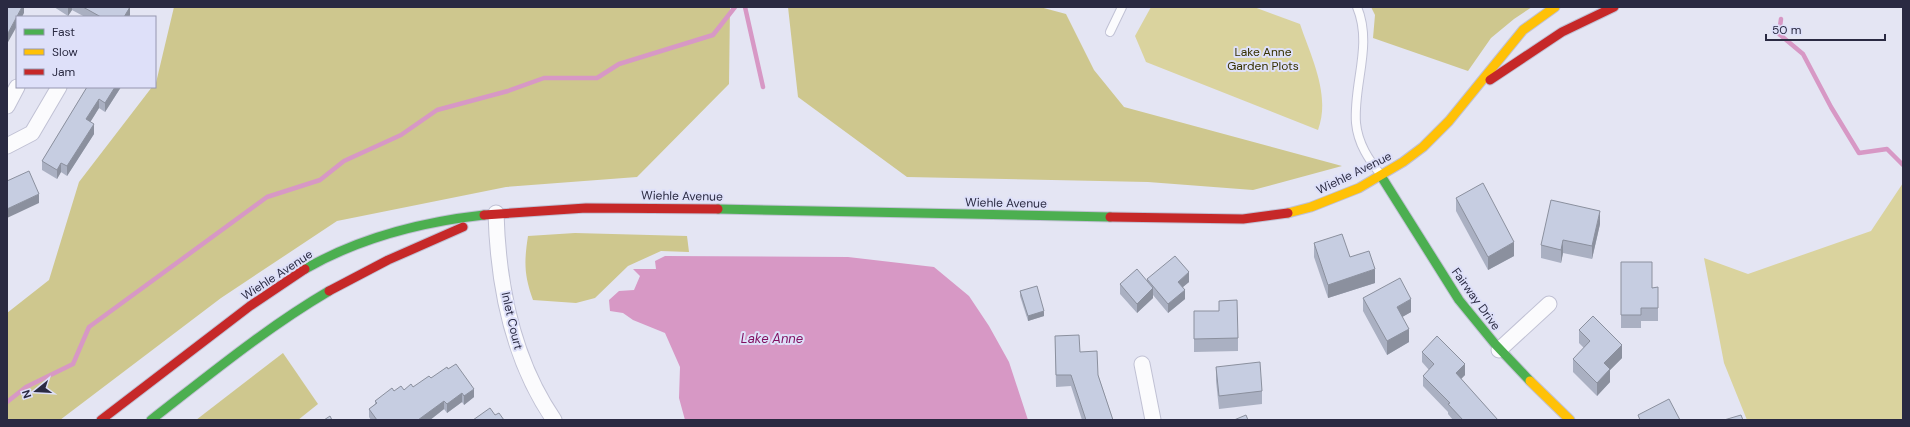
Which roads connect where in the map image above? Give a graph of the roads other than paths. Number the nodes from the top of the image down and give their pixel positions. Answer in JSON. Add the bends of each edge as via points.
{"nodes":[{"id":1,"x":1122,"y":7,"type":"edge"},
{"id":2,"x":1357,"y":7,"type":"edge"},
{"id":3,"x":1555,"y":7,"type":"edge"},
{"id":4,"x":1614,"y":7,"type":"edge"},
{"id":5,"x":1110,"y":32,"type":"dead end"},
{"id":6,"x":16,"y":88,"type":"edge"},
{"id":7,"x":58,"y":88,"type":"edge"},
{"id":8,"x":1474,"y":90,"type":"junction"},
{"id":9,"x":7,"y":106,"type":"edge"},
{"id":10,"x":7,"y":146,"type":"edge"},
{"id":11,"x":1382,"y":176,"type":"junction"},
{"id":12,"x":496,"y":213,"type":"junction"},
{"id":13,"x":1549,"y":304,"type":"dead end"},
{"id":14,"x":1499,"y":350,"type":"junction"},
{"id":15,"x":1142,"y":364,"type":"dead end"},
{"id":16,"x":101,"y":420,"type":"edge"},
{"id":17,"x":151,"y":420,"type":"edge"},
{"id":18,"x":554,"y":420,"type":"edge"},
{"id":19,"x":1153,"y":420,"type":"edge"},
{"id":20,"x":1570,"y":420,"type":"edge"}],
"edges":[{"from":1,"to":5,"type":"lane"},
{"from":2,"to":11,"type":"lane","via":[[1362,18],[1364,49],[1356,123],[1366,156]]},
{"from":3,"to":8,"type":"main road","name":"Wiehle Avenue","via":[[1523,31]]},
{"from":4,"to":8,"type":"main road","name":"Wiehle Avenue","via":[[1562,32]]},
{"from":6,"to":9,"type":"street"},
{"from":7,"to":10,"type":"street","via":[[32,133]]},
{"from":8,"to":11,"type":"main road","name":"Wiehle Avenue","via":[[1441,131]]},
{"from":11,"to":12,"type":"main road","name":"Wiehle Avenue","via":[[1321,204],[1264,218],[662,207],[557,208]]},
{"from":11,"to":14,"type":"main road","name":"Fairway Drive","via":[[1452,290]]},
{"from":12,"to":16,"type":"main road","name":"Wiehle Avenue","via":[[430,223],[394,232],[350,247],[313,265],[274,288]]},
{"from":12,"to":17,"type":"main road","name":"Wiehle Avenue","via":[[391,258],[316,298],[265,333]]},
{"from":12,"to":18,"type":"street","name":"Inlet Court","via":[[497,241],[514,337],[529,378]]},
{"from":13,"to":14,"type":"street"},
{"from":14,"to":20,"type":"main road","name":"Fairway Drive"},
{"from":15,"to":19,"type":"street"}]}
